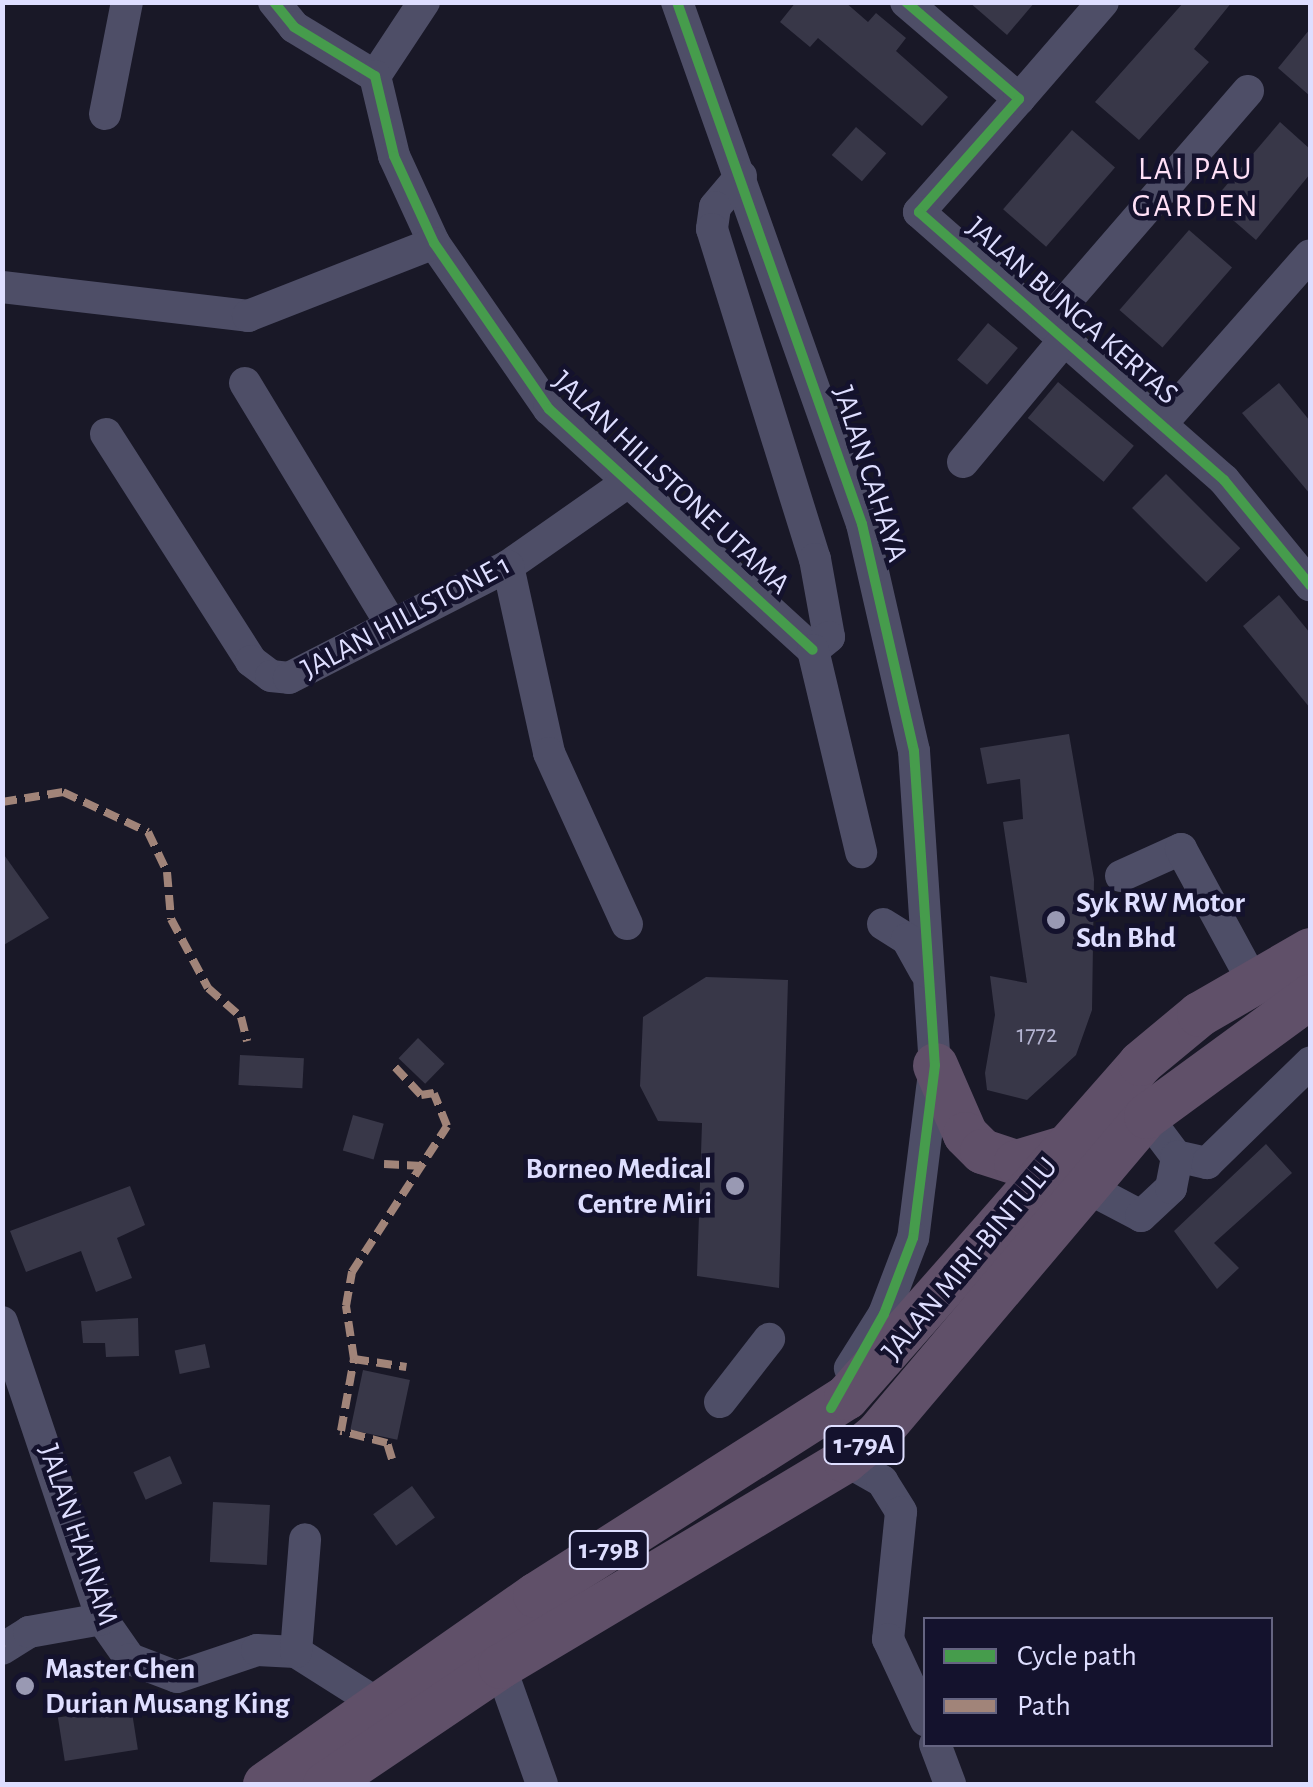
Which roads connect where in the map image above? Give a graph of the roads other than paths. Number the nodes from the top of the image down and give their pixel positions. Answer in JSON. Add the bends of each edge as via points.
{"nodes":[{"id":1,"x":127,"y":2,"type":"edge"},
{"id":2,"x":274,"y":2,"type":"edge"},
{"id":3,"x":424,"y":2,"type":"edge"},
{"id":4,"x":677,"y":2,"type":"edge"},
{"id":5,"x":906,"y":2,"type":"edge"},
{"id":6,"x":1103,"y":2,"type":"edge"},
{"id":7,"x":375,"y":76,"type":"junction"},
{"id":8,"x":1248,"y":91,"type":"dead end"},
{"id":9,"x":1020,"y":98,"type":"junction"},
{"id":10,"x":105,"y":114,"type":"dead end"},
{"id":11,"x":742,"y":176,"type":"junction"},
{"id":12,"x":434,"y":243,"type":"junction"},
{"id":13,"x":1310,"y":254,"type":"edge"},
{"id":14,"x":2,"y":286,"type":"edge"},
{"id":15,"x":1056,"y":331,"type":"junction"},
{"id":16,"x":245,"y":382,"type":"dead end"},
{"id":17,"x":1163,"y":422,"type":"junction"},
{"id":18,"x":106,"y":434,"type":"dead end"},
{"id":19,"x":963,"y":462,"type":"dead end"},
{"id":20,"x":631,"y":480,"type":"junction"},
{"id":21,"x":508,"y":566,"type":"junction"},
{"id":22,"x":1310,"y":584,"type":"edge"},
{"id":23,"x":390,"y":624,"type":"junction"},
{"id":24,"x":814,"y":650,"type":"junction"},
{"id":25,"x":861,"y":852,"type":"dead end"},
{"id":26,"x":1121,"y":876,"type":"dead end"},
{"id":27,"x":627,"y":924,"type":"dead end"},
{"id":28,"x":884,"y":924,"type":"dead end"},
{"id":29,"x":1310,"y":950,"type":"edge"},
{"id":30,"x":930,"y":980,"type":"junction"},
{"id":31,"x":1252,"y":980,"type":"junction"},
{"id":32,"x":1310,"y":996,"type":"edge"},
{"id":33,"x":1310,"y":1063,"type":"edge"},
{"id":34,"x":935,"y":1066,"type":"junction"},
{"id":35,"x":1146,"y":1116,"type":"junction"},
{"id":36,"x":1063,"y":1148,"type":"junction"},
{"id":37,"x":1177,"y":1157,"type":"junction"},
{"id":38,"x":1086,"y":1187,"type":"junction"},
{"id":39,"x":913,"y":1238,"type":"junction"},
{"id":40,"x":1034,"y":1252,"type":"junction"},
{"id":41,"x":938,"y":1300,"type":"junction"},
{"id":42,"x":2,"y":1322,"type":"edge"},
{"id":43,"x":769,"y":1339,"type":"dead end"},
{"id":44,"x":720,"y":1402,"type":"dead end"},
{"id":45,"x":831,"y":1408,"type":"junction"},
{"id":46,"x":844,"y":1460,"type":"junction"},
{"id":47,"x":305,"y":1539,"type":"dead end"},
{"id":48,"x":102,"y":1619,"type":"junction"},
{"id":49,"x":2,"y":1649,"type":"edge"},
{"id":50,"x":296,"y":1652,"type":"junction"},
{"id":51,"x":500,"y":1666,"type":"junction"},
{"id":52,"x":375,"y":1702,"type":"junction"},
{"id":53,"x":923,"y":1714,"type":"edge"},
{"id":54,"x":936,"y":1747,"type":"edge"},
{"id":55,"x":265,"y":1784,"type":"edge"},
{"id":56,"x":326,"y":1784,"type":"edge"},
{"id":57,"x":542,"y":1784,"type":"edge"},
{"id":58,"x":950,"y":1784,"type":"edge"}],
"edges":[{"from":1,"to":10,"type":"street"},
{"from":2,"to":7,"type":"street","via":[[294,27]]},
{"from":3,"to":7,"type":"street"},
{"from":4,"to":11,"type":"street","name":"JALAN CAHAYA"},
{"from":5,"to":9,"type":"street"},
{"from":6,"to":9,"type":"street"},
{"from":7,"to":12,"type":"street","name":"JALAN HILLSTONE UTAMA","via":[[394,156]]},
{"from":8,"to":15,"type":"street"},
{"from":9,"to":15,"type":"street","name":"JALAN BUNGA KERTAS","via":[[918,212]]},
{"from":11,"to":24,"type":"street","via":[[715,208],[712,229],[815,560],[829,637]]},
{"from":11,"to":30,"type":"street","name":"JALAN CAHAYA","via":[[884,601],[914,751]]},
{"from":12,"to":14,"type":"street","via":[[248,316]]},
{"from":12,"to":20,"type":"street","name":"JALAN HILLSTONE UTAMA","via":[[549,409]]},
{"from":13,"to":17,"type":"street"},
{"from":15,"to":17,"type":"street","name":"JALAN BUNGA KERTAS"},
{"from":15,"to":19,"type":"street"},
{"from":16,"to":23,"type":"street"},
{"from":17,"to":22,"type":"street","name":"JALAN BUNGA KERTAS"},
{"from":18,"to":23,"type":"street","name":"JALAN HILLSTONE 1","via":[[251,662],[271,676],[289,678]]},
{"from":20,"to":21,"type":"street","name":"JALAN HILLSTONE 1"},
{"from":20,"to":24,"type":"street","name":"JALAN HILLSTONE UTAMA"},
{"from":21,"to":23,"type":"street","name":"JALAN HILLSTONE 1"},
{"from":21,"to":27,"type":"street","via":[[549,753]]},
{"from":24,"to":25,"type":"street"},
{"from":26,"to":31,"type":"street","via":[[1181,850]]},
{"from":28,"to":30,"type":"street","via":[[907,939]]},
{"from":29,"to":31,"type":"highway","name":"JALAN MIRI-BINTULU","number":"1-79B"},
{"from":30,"to":34,"type":"street","name":"JALAN CAHAYA"},
{"from":31,"to":36,"type":"highway","name":"JALAN MIRI-BINTULU","number":"1-79B","via":[[1140,1063]]},
{"from":32,"to":35,"type":"highway","name":"JALAN MIRI-BINTULU","number":"1-79A"},
{"from":33,"to":37,"type":"street","via":[[1207,1163]]},
{"from":34,"to":36,"type":"highway","via":[[965,1134],[982,1151],[1016,1162]]},
{"from":34,"to":39,"type":"street","name":"JALAN CAHAYA"},
{"from":35,"to":37,"type":"street"},
{"from":35,"to":38,"type":"highway","name":"JALAN MIRI-BINTULU","number":"1-79A"},
{"from":36,"to":41,"type":"highway","name":"JALAN MIRI-BINTULU","number":"1-79B"},
{"from":37,"to":38,"type":"street","via":[[1171,1188],[1142,1216]]},
{"from":38,"to":40,"type":"highway","name":"JALAN MIRI-BINTULU","number":"1-79A"},
{"from":39,"to":41,"type":"street"},
{"from":39,"to":45,"type":"street","name":"JALAN CAHAYA","via":[[884,1314]]},
{"from":40,"to":41,"type":"highway","via":[[967,1298]]},
{"from":40,"to":46,"type":"highway","name":"JALAN MIRI-BINTULU","number":"1-79A"},
{"from":41,"to":45,"type":"highway","name":"JALAN MIRI-BINTULU","number":"1-79B"},
{"from":42,"to":48,"type":"street","name":"JALAN HAINAM"},
{"from":43,"to":44,"type":"street"},
{"from":45,"to":52,"type":"highway","name":"JALAN MIRI-BINTULU","number":"1-79B"},
{"from":46,"to":51,"type":"highway","name":"JALAN MIRI-BINTULU","number":"1-79A"},
{"from":46,"to":53,"type":"street","via":[[882,1480],[900,1512],[888,1638]]},
{"from":47,"to":50,"type":"street"},
{"from":48,"to":49,"type":"street","via":[[28,1632]]},
{"from":48,"to":50,"type":"street","name":"JALAN HAINAM","via":[[130,1660],[176,1677],[256,1650]]},
{"from":50,"to":52,"type":"street"},
{"from":51,"to":56,"type":"highway","name":"JALAN MIRI-BINTULU","number":"1-79A"},
{"from":51,"to":57,"type":"street"},
{"from":52,"to":55,"type":"highway","name":"JALAN MIRI-BINTULU","number":"1-79B"},
{"from":54,"to":58,"type":"street"}]}
